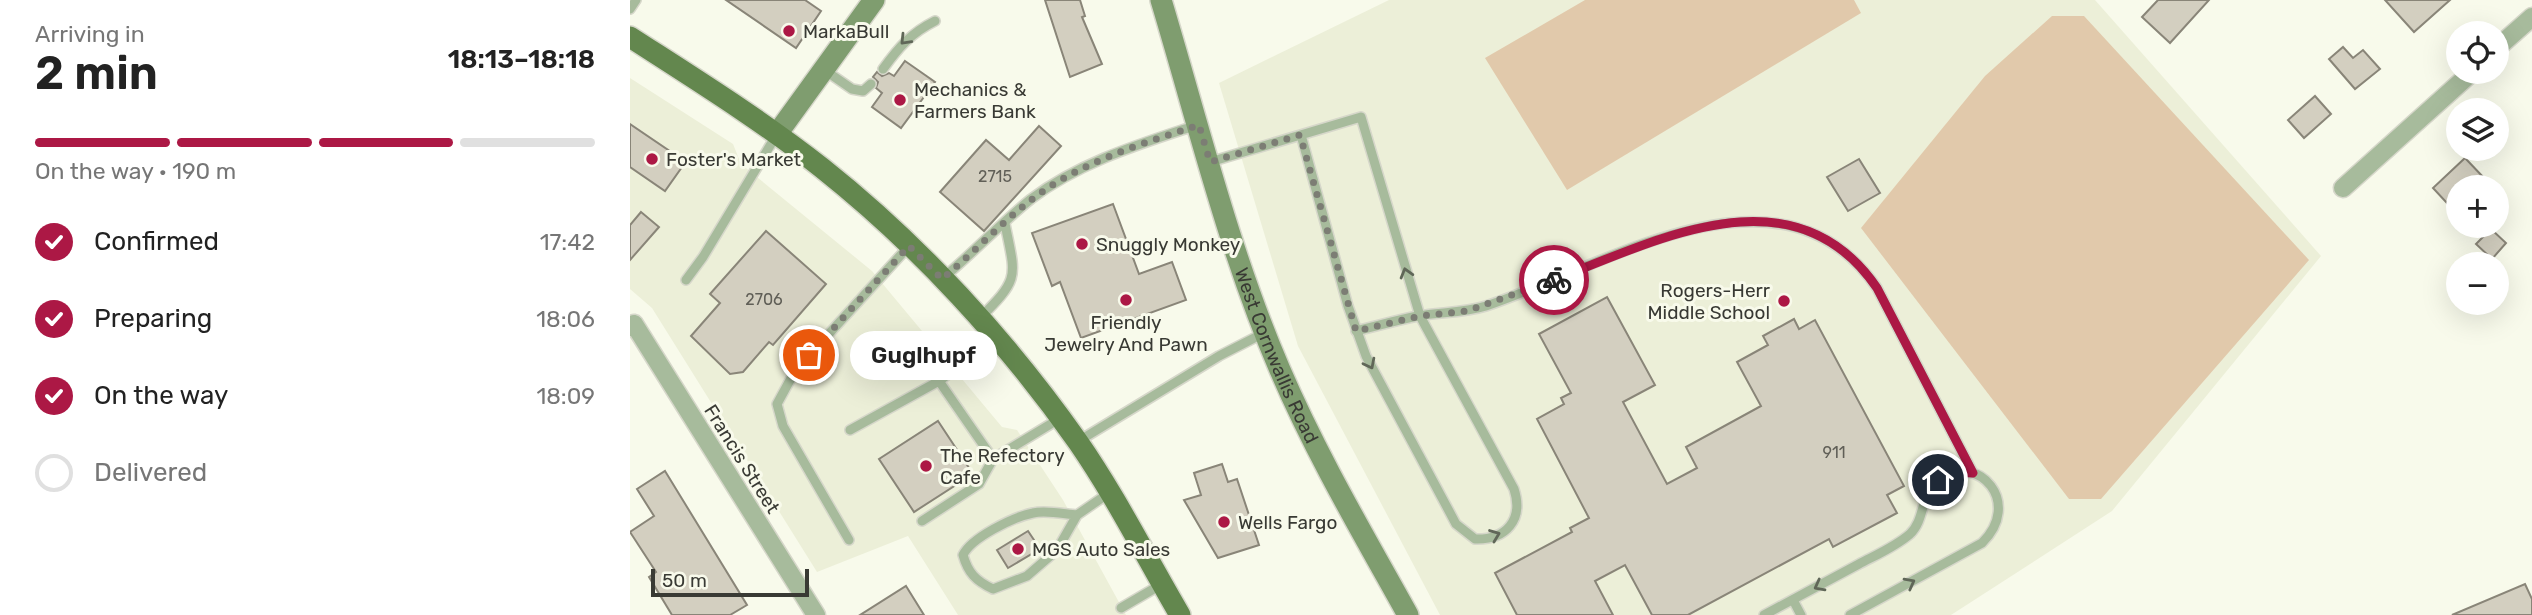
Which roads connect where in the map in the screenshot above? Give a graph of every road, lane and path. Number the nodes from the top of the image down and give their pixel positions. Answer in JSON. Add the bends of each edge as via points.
{"nodes":[{"id":1,"x":636,"y":0,"type":"edge"},
{"id":2,"x":874,"y":0,"type":"edge"},
{"id":3,"x":1161,"y":0,"type":"edge"},
{"id":4,"x":630,"y":9,"type":"edge"},
{"id":5,"x":2532,"y":17,"type":"edge"},
{"id":6,"x":935,"y":21,"type":"dead end"},
{"id":7,"x":630,"y":37,"type":"edge"},
{"id":8,"x":2509,"y":37,"type":"edge"},
{"id":9,"x":823,"y":69,"type":"junction"},
{"id":10,"x":883,"y":69,"type":"dead end"},
{"id":11,"x":871,"y":84,"type":"dead end"},
{"id":12,"x":2459,"y":84,"type":"edge"},
{"id":13,"x":1199,"y":125,"type":"junction"},
{"id":14,"x":777,"y":134,"type":"junction"},
{"id":15,"x":1300,"y":135,"type":"junction"},
{"id":16,"x":1210,"y":162,"type":"junction"},
{"id":17,"x":2343,"y":188,"type":"dead end"},
{"id":18,"x":1005,"y":224,"type":"junction"},
{"id":19,"x":909,"y":246,"type":"junction"},
{"id":20,"x":942,"y":279,"type":"junction"},
{"id":21,"x":687,"y":280,"type":"dead end"},
{"id":22,"x":1420,"y":316,"type":"junction"},
{"id":23,"x":979,"y":319,"type":"junction"},
{"id":24,"x":632,"y":325,"type":"edge"},
{"id":25,"x":1356,"y":331,"type":"junction"},
{"id":26,"x":1265,"y":332,"type":"junction"},
{"id":27,"x":996,"y":340,"type":"junction"},
{"id":28,"x":939,"y":381,"type":"junction"},
{"id":29,"x":1060,"y":418,"type":"junction"},
{"id":30,"x":850,"y":430,"type":"dead end"},
{"id":31,"x":1077,"y":442,"type":"junction"},
{"id":32,"x":993,"y":459,"type":"junction"},
{"id":33,"x":1973,"y":473,"type":"junction"},
{"id":34,"x":1110,"y":492,"type":"junction"},
{"id":35,"x":1077,"y":515,"type":"junction"},
{"id":36,"x":922,"y":521,"type":"dead end"},
{"id":37,"x":849,"y":540,"type":"dead end"},
{"id":38,"x":1162,"y":584,"type":"junction"},
{"id":39,"x":1793,"y":600,"type":"junction"},
{"id":40,"x":1121,"y":608,"type":"dead end"},
{"id":41,"x":809,"y":613,"type":"edge"},
{"id":42,"x":1406,"y":614,"type":"edge"},
{"id":43,"x":1180,"y":615,"type":"edge"},
{"id":44,"x":1764,"y":615,"type":"edge"},
{"id":45,"x":1801,"y":615,"type":"edge"},
{"id":46,"x":1850,"y":615,"type":"edge"}],
"edges":[{"from":1,"to":4,"type":"lane"},
{"from":2,"to":9,"type":"street"},
{"from":3,"to":13,"type":"street","name":"West Cornwallis Road"},
{"from":5,"to":8,"type":"street"},
{"from":6,"to":10,"type":"lane","one_way":true,"via":[[902,42]]},
{"from":7,"to":14,"type":"main road"},
{"from":9,"to":11,"type":"lane","via":[[852,89],[863,91]]},
{"from":9,"to":14,"type":"street"},
{"from":12,"to":17,"type":"street"},
{"from":13,"to":16,"type":"street","name":"West Cornwallis Road"},
{"from":13,"to":18,"type":"lane","via":[[1109,155],[1031,200]]},
{"from":14,"to":19,"type":"main road"},
{"from":14,"to":21,"type":"lane"},
{"from":15,"to":16,"type":"lane"},
{"from":22,"to":15,"type":"lane","one_way":true,"via":[[1361,117]]},
{"from":15,"to":25,"type":"lane"},
{"from":16,"to":26,"type":"street","name":"West Cornwallis Road"},
{"from":18,"to":20,"type":"lane"},
{"from":18,"to":23,"type":"lane","via":[[1013,277],[1007,290]]},
{"from":19,"to":20,"type":"main road"},
{"from":19,"to":37,"type":"lane","via":[[795,371],[777,404],[783,426]]},
{"from":20,"to":23,"type":"main road"},
{"from":22,"to":25,"type":"lane"},
{"from":25,"to":22,"type":"lane","one_way":true,"via":[[1456,524],[1475,539],[1500,536],[1512,526],[1517,513],[1514,489]]},
{"from":22,"to":33,"type":"lane","via":[[1488,305],[1706,225],[1777,223],[1804,229],[1831,242],[1863,268],[1877,288]]},
{"from":23,"to":27,"type":"main road"},
{"from":24,"to":41,"type":"street","name":"Francis Street"},
{"from":26,"to":31,"type":"lane"},
{"from":26,"to":42,"type":"street","name":"West Cornwallis Road","via":[[1317,449]]},
{"from":27,"to":28,"type":"lane"},
{"from":27,"to":29,"type":"main road"},
{"from":28,"to":30,"type":"lane"},
{"from":28,"to":32,"type":"lane"},
{"from":29,"to":31,"type":"main road"},
{"from":29,"to":32,"type":"lane"},
{"from":31,"to":34,"type":"main road"},
{"from":32,"to":36,"type":"lane","via":[[979,484]]},
{"from":33,"to":39,"type":"lane","one_way":true,"via":[[1954,472],[1938,480],[1927,494],[1919,523],[1899,543]]},
{"from":46,"to":33,"type":"lane","one_way":true,"via":[[1983,543],[1993,533],[2001,516],[1998,498],[1989,482]]},
{"from":34,"to":35,"type":"lane"},
{"from":34,"to":38,"type":"main road"},
{"from":35,"to":35,"type":"lane","via":[[1057,551],[1027,576],[993,589],[978,583],[967,569],[963,555],[968,543],[986,534],[1033,513]]},
{"from":38,"to":40,"type":"lane"},
{"from":38,"to":43,"type":"main road"},
{"from":39,"to":44,"type":"lane"},
{"from":39,"to":45,"type":"lane"}]}
